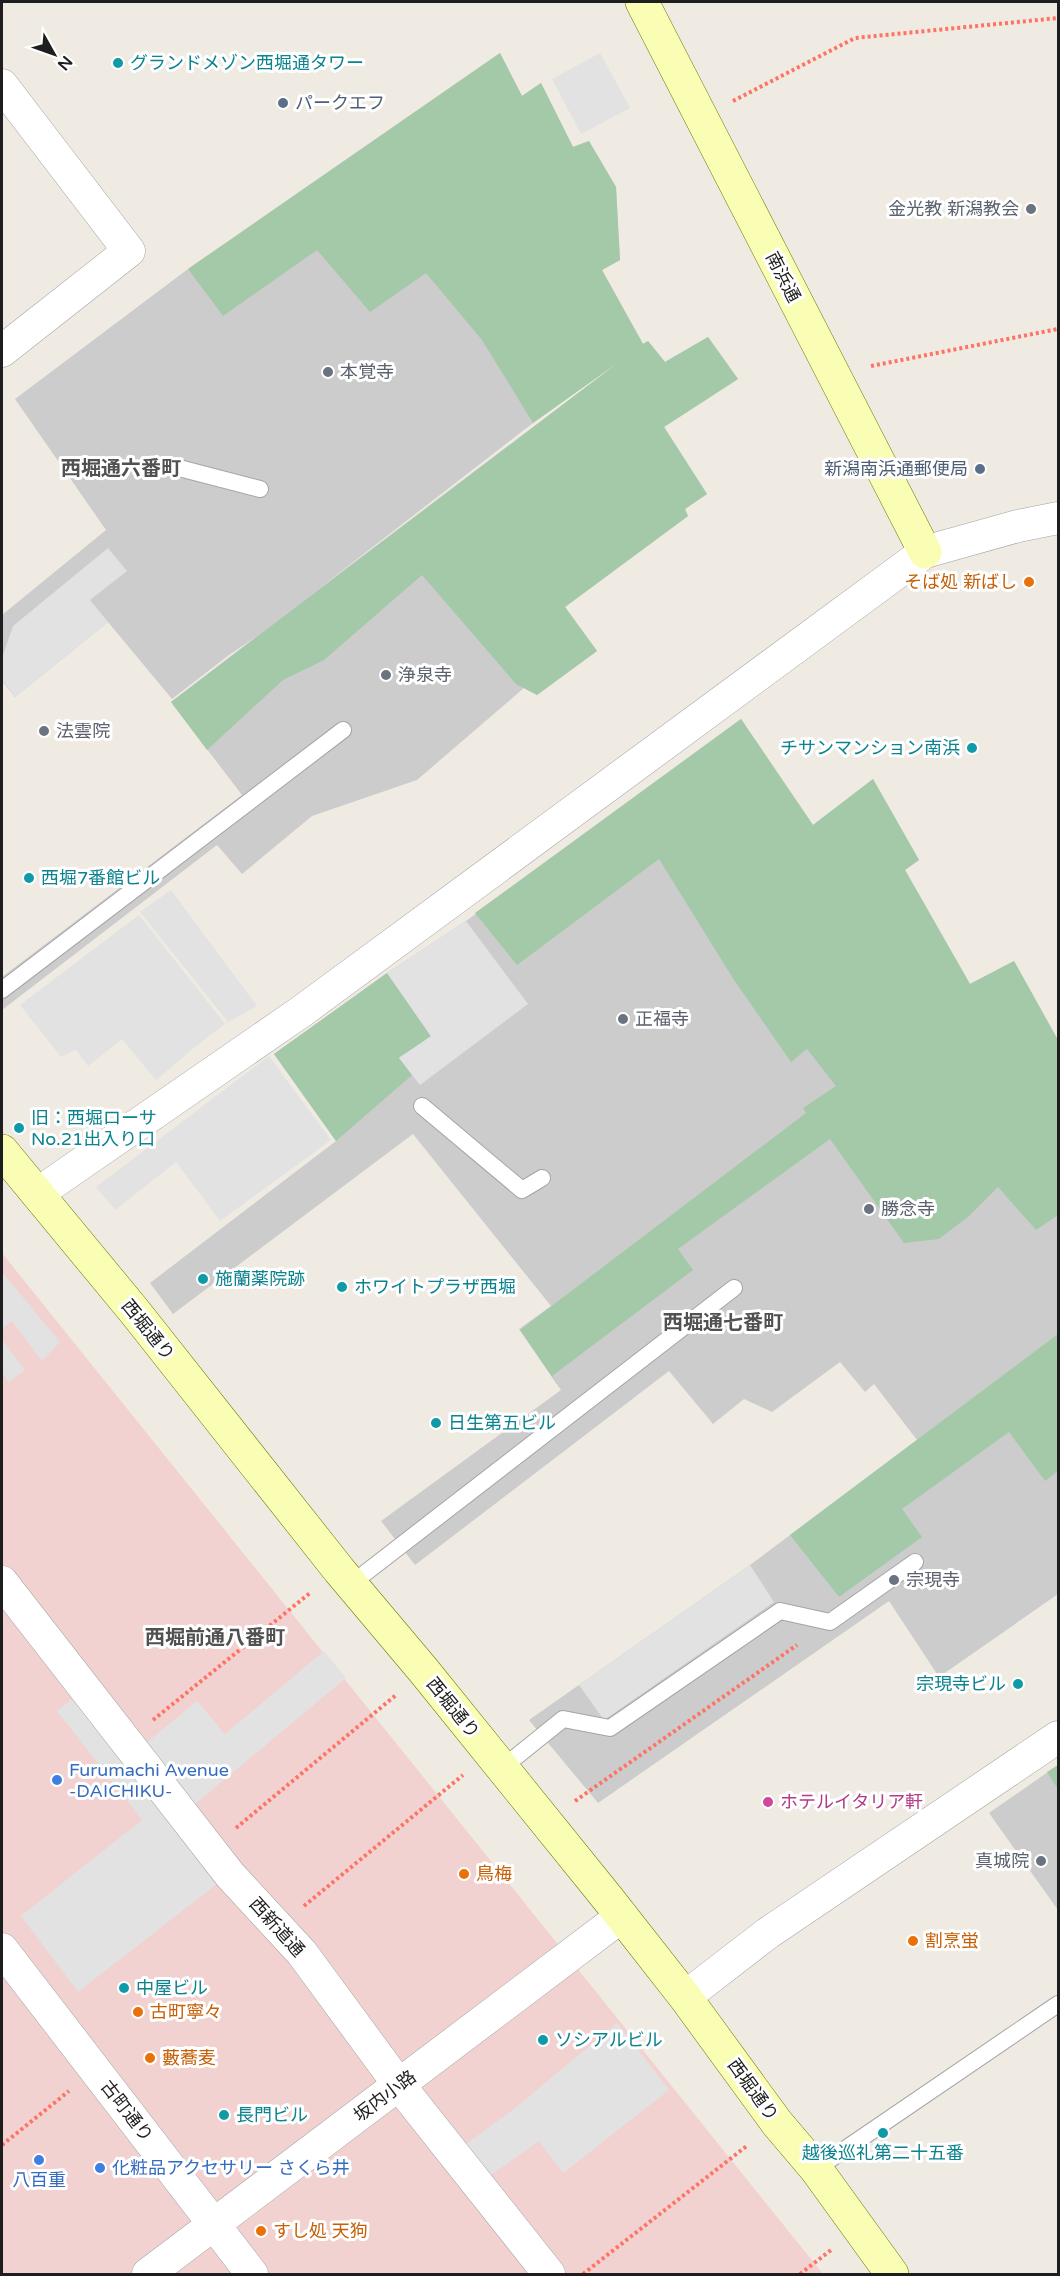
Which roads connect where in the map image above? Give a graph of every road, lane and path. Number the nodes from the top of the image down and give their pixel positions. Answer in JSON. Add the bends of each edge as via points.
{"nodes":[{"id":1,"x":642,"y":2,"type":"edge"},
{"id":2,"x":1059,"y":18,"type":"edge"},
{"id":3,"x":2,"y":85,"type":"edge"},
{"id":4,"x":701,"y":117,"type":"junction"},
{"id":5,"x":1059,"y":329,"type":"edge"},
{"id":6,"x":2,"y":351,"type":"edge"},
{"id":7,"x":832,"y":374,"type":"junction"},
{"id":8,"x":179,"y":468,"type":"dead end"},
{"id":9,"x":260,"y":489,"type":"dead end"},
{"id":10,"x":1059,"y":519,"type":"edge"},
{"id":11,"x":925,"y":552,"type":"junction"},
{"id":12,"x":343,"y":730,"type":"dead end"},
{"id":13,"x":2,"y":990,"type":"edge"},
{"id":14,"x":422,"y":1106,"type":"dead end"},
{"id":15,"x":6,"y":1165,"type":"edge"},
{"id":16,"x":542,"y":1178,"type":"dead end"},
{"id":17,"x":37,"y":1194,"type":"junction"},
{"id":18,"x":734,"y":1288,"type":"dead end"},
{"id":19,"x":915,"y":1562,"type":"dead end"},
{"id":20,"x":345,"y":1577,"type":"junction"},
{"id":21,"x":2,"y":1582,"type":"edge"},
{"id":22,"x":830,"y":1622,"type":"junction"},
{"id":23,"x":424,"y":1671,"type":"junction"},
{"id":24,"x":1059,"y":1737,"type":"edge"},
{"id":25,"x":126,"y":1742,"type":"junction"},
{"id":26,"x":496,"y":1761,"type":"junction"},
{"id":27,"x":546,"y":1822,"type":"junction"},
{"id":28,"x":210,"y":1850,"type":"junction"},
{"id":29,"x":622,"y":1916,"type":"junction"},
{"id":30,"x":278,"y":1927,"type":"junction"},
{"id":31,"x":2,"y":1948,"type":"edge"},
{"id":32,"x":685,"y":1997,"type":"junction"},
{"id":33,"x":1059,"y":2004,"type":"edge"},
{"id":34,"x":96,"y":2070,"type":"junction"},
{"id":35,"x":399,"y":2085,"type":"junction"},
{"id":36,"x":777,"y":2122,"type":"junction"},
{"id":37,"x":2,"y":2145,"type":"edge"},
{"id":38,"x":816,"y":2169,"type":"junction"},
{"id":39,"x":215,"y":2225,"type":"junction"},
{"id":40,"x":148,"y":2274,"type":"edge"},
{"id":41,"x":252,"y":2274,"type":"edge"},
{"id":42,"x":549,"y":2274,"type":"edge"},
{"id":43,"x":582,"y":2274,"type":"edge"},
{"id":44,"x":892,"y":2274,"type":"edge"}],
"edges":[{"from":1,"to":4,"type":"street","name":"南浜通"},
{"from":2,"to":4,"type":"path","via":[[855,38]]},
{"from":3,"to":6,"type":"street","via":[[129,251]]},
{"from":4,"to":7,"type":"street","name":"南浜通"},
{"from":5,"to":7,"type":"path"},
{"from":7,"to":11,"type":"street","name":"南浜通"},
{"from":8,"to":9,"type":"lane"},
{"from":10,"to":11,"type":"street","via":[[1018,526]]},
{"from":11,"to":17,"type":"street","via":[[302,1011]]},
{"from":12,"to":13,"type":"lane"},
{"from":14,"to":16,"type":"lane","via":[[522,1190]]},
{"from":15,"to":17,"type":"street","name":"西堀通り"},
{"from":17,"to":20,"type":"street","name":"西堀通り"},
{"from":18,"to":20,"type":"lane"},
{"from":19,"to":22,"type":"lane"},
{"from":20,"to":23,"type":"street","name":"西堀通り"},
{"from":20,"to":25,"type":"path"},
{"from":21,"to":25,"type":"street","name":"西新道通"},
{"from":22,"to":26,"type":"lane","via":[[780,1611],[610,1728],[563,1719]]},
{"from":22,"to":27,"type":"path"},
{"from":23,"to":26,"type":"street","name":"西堀通り"},
{"from":23,"to":28,"type":"path"},
{"from":24,"to":32,"type":"street","via":[[768,1934]]},
{"from":25,"to":28,"type":"street","name":"西新道通"},
{"from":26,"to":27,"type":"street","name":"西堀通り"},
{"from":26,"to":30,"type":"path"},
{"from":27,"to":29,"type":"street","name":"西堀通り"},
{"from":28,"to":30,"type":"street","name":"西新道通"},
{"from":29,"to":32,"type":"street","name":"西堀通り"},
{"from":29,"to":35,"type":"street","name":"坂内小路"},
{"from":30,"to":35,"type":"street","name":"西新道通","via":[[302,1953]]},
{"from":31,"to":34,"type":"street","name":"古町通り"},
{"from":32,"to":36,"type":"street","name":"西堀通り"},
{"from":33,"to":38,"type":"lane"},
{"from":34,"to":37,"type":"path"},
{"from":34,"to":39,"type":"street","name":"古町通り"},
{"from":35,"to":39,"type":"street","name":"坂内小路"},
{"from":35,"to":42,"type":"street","name":"西新道通"},
{"from":36,"to":38,"type":"street","name":"西堀通り"},
{"from":36,"to":43,"type":"path"},
{"from":38,"to":44,"type":"street","name":"西堀通り"},
{"from":39,"to":40,"type":"street","name":"坂内小路"},
{"from":39,"to":41,"type":"street","name":"古町通り"}]}
